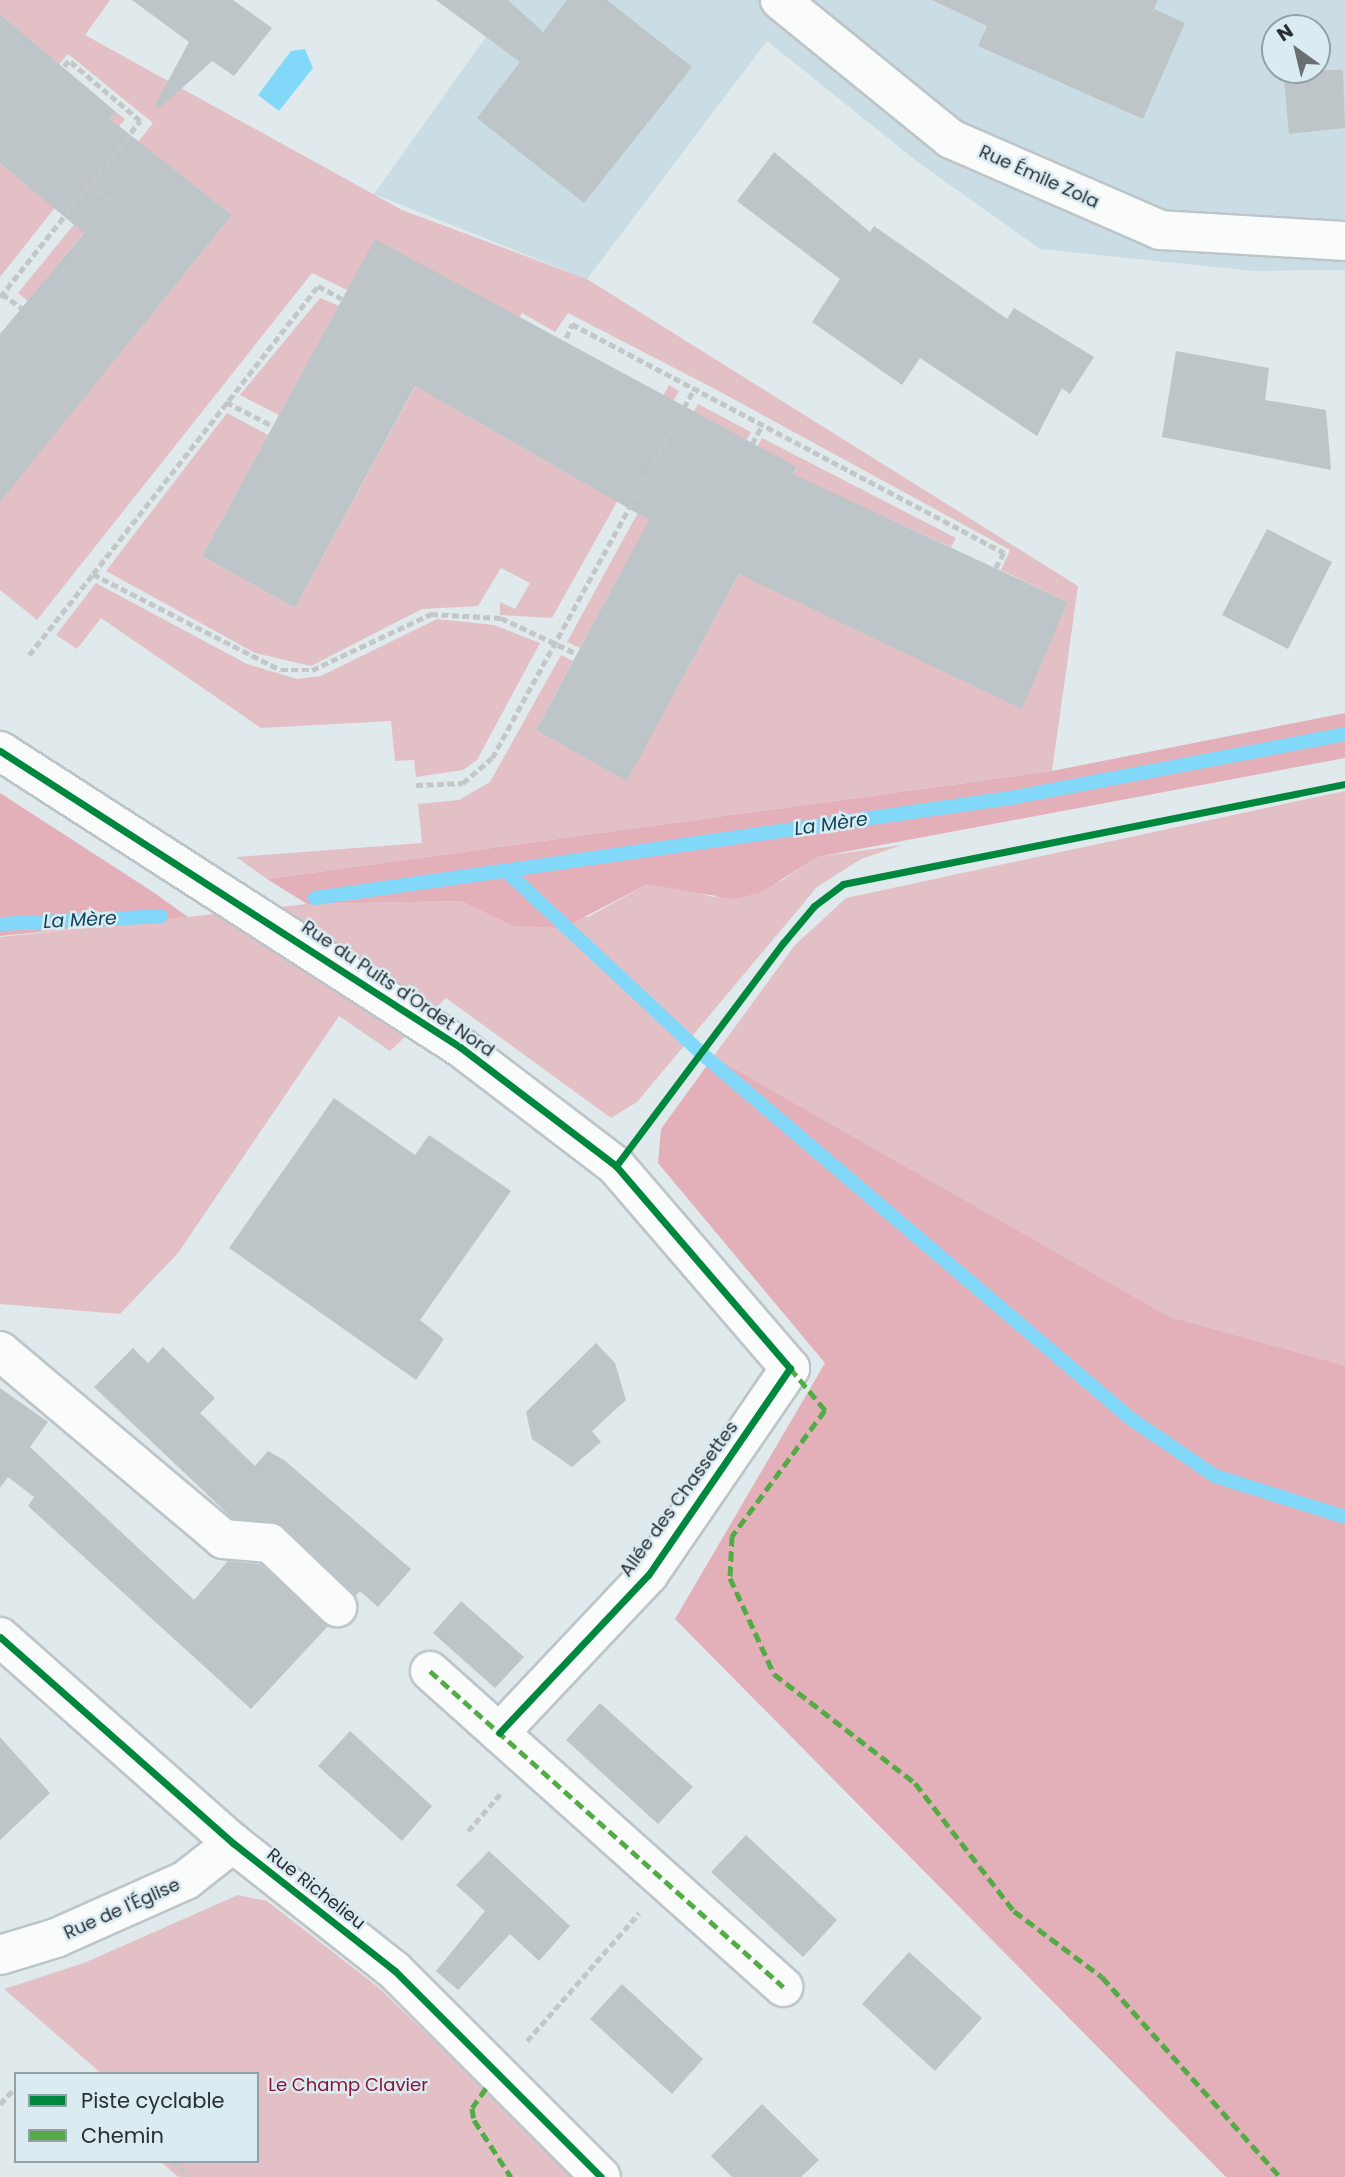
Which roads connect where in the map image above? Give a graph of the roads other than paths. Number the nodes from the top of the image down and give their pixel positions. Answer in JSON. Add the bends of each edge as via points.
{"nodes":[{"id":1,"x":780,"y":0,"type":"edge"},
{"id":2,"x":1345,"y":241,"type":"edge"},
{"id":3,"x":0,"y":751,"type":"edge"},
{"id":4,"x":0,"y":1351,"type":"edge"},
{"id":5,"x":790,"y":1368,"type":"joint"},
{"id":6,"x":337,"y":1607,"type":"dead end"},
{"id":7,"x":0,"y":1637,"type":"edge"},
{"id":8,"x":430,"y":1671,"type":"dead end"},
{"id":9,"x":499,"y":1733,"type":"junction"},
{"id":10,"x":233,"y":1843,"type":"junction"},
{"id":11,"x":0,"y":1955,"type":"edge"},
{"id":12,"x":783,"y":1987,"type":"dead end"},
{"id":13,"x":601,"y":2177,"type":"edge"}],
"edges":[{"from":1,"to":2,"type":"street","name":"Rue Émile Zola","via":[[951,139],[1160,230]]},
{"from":3,"to":5,"type":"street","name":"Rue du Puits d'Ordet Nord","via":[[449,1040],[616,1166]]},
{"from":4,"to":6,"type":"street","via":[[223,1539],[270,1543]]},
{"from":5,"to":9,"type":"street","name":"Allée des Chassettes","via":[[648,1575]]},
{"from":7,"to":10,"type":"street","name":"Rue Richelieu"},
{"from":8,"to":9,"type":"street"},
{"from":9,"to":12,"type":"street"},
{"from":10,"to":11,"type":"street","name":"Rue de l'Église","via":[[186,1880],[56,1938]]},
{"from":10,"to":13,"type":"street","name":"Rue Richelieu","via":[[395,1971]]}]}
